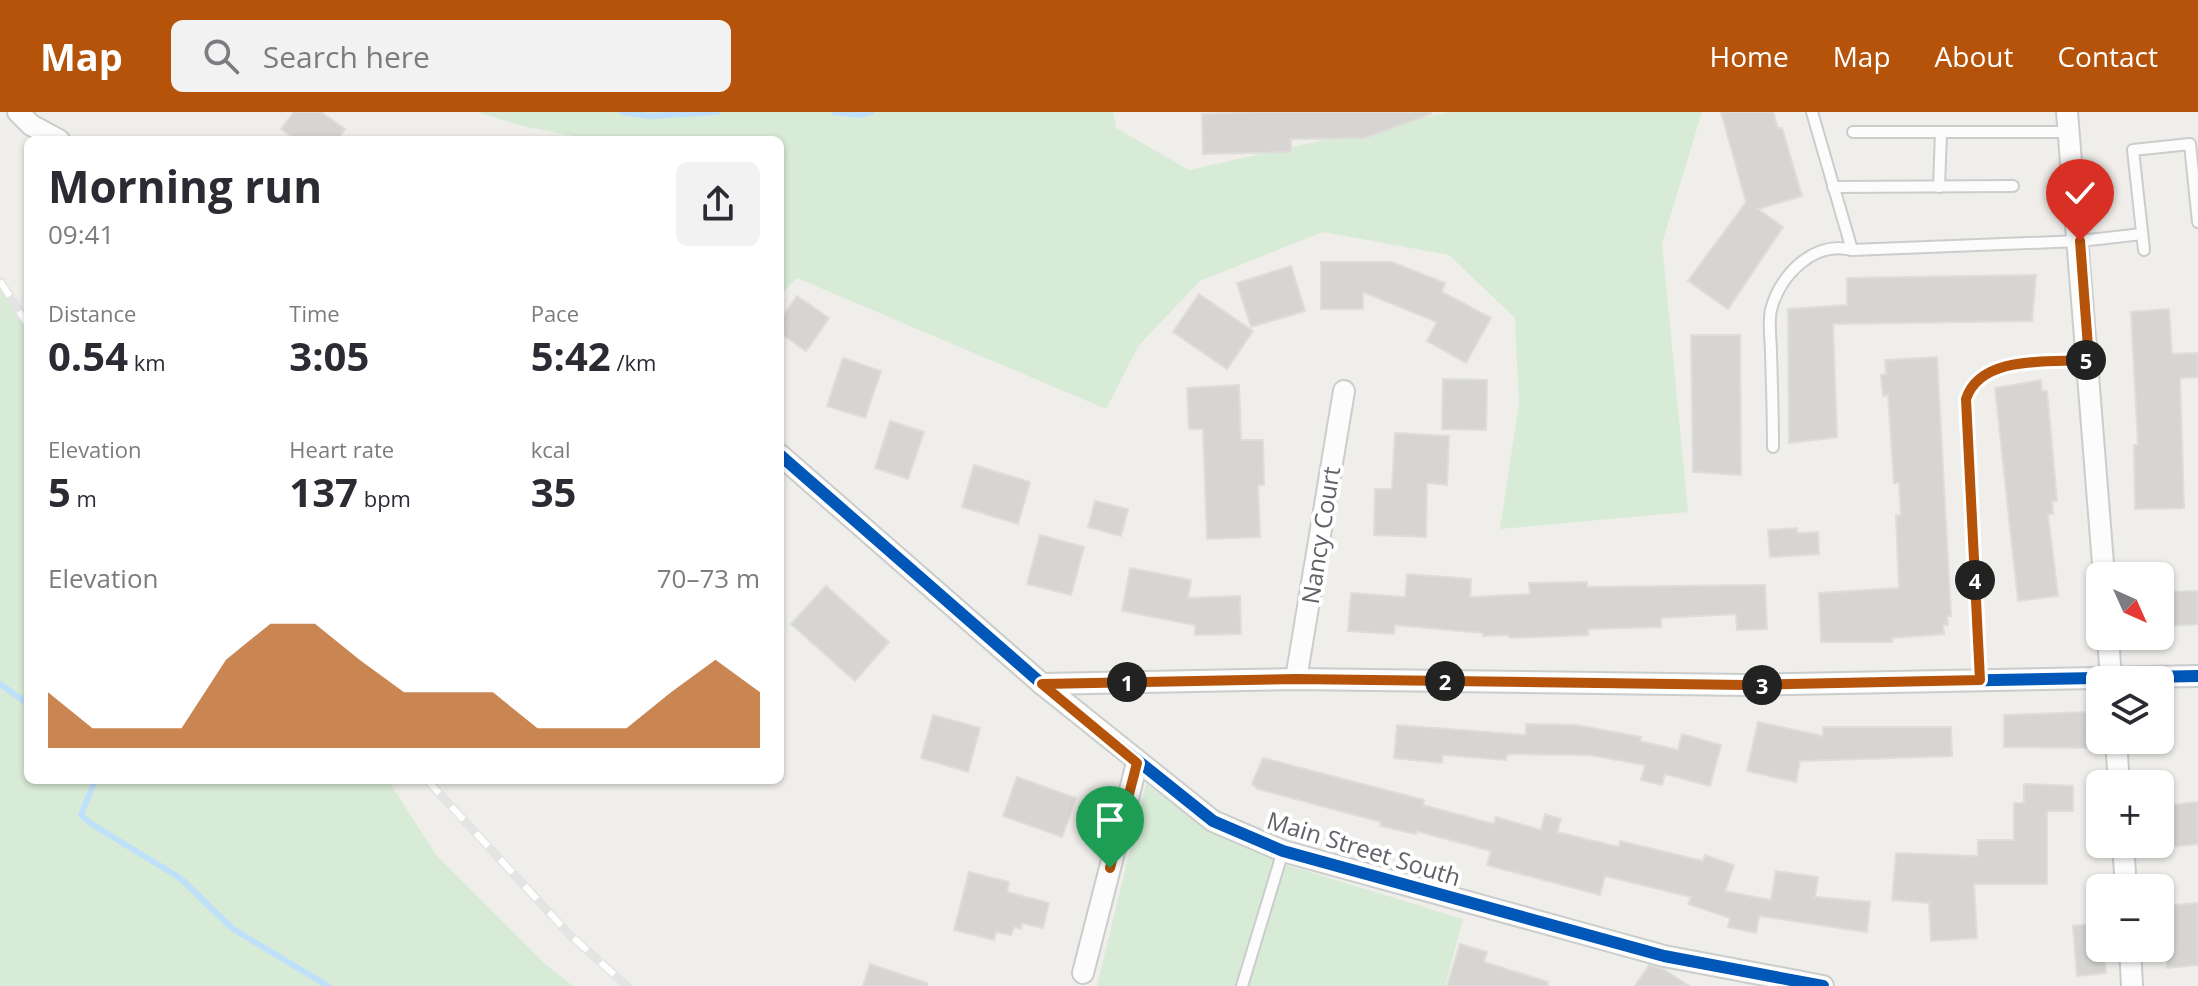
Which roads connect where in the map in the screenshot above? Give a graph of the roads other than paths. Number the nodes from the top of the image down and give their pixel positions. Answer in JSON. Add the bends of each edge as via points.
{"nodes":[{"id":1,"x":18,"y":112,"type":"edge"},
{"id":2,"x":1812,"y":112,"type":"edge"},
{"id":3,"x":2068,"y":122,"type":"edge"},
{"id":4,"x":1853,"y":132,"type":"dead end"},
{"id":5,"x":1941,"y":132,"type":"junction"},
{"id":6,"x":52,"y":136,"type":"edge"},
{"id":7,"x":2013,"y":186,"type":"dead end"},
{"id":8,"x":1833,"y":187,"type":"junction"},
{"id":9,"x":1939,"y":187,"type":"junction"},
{"id":10,"x":2198,"y":222,"type":"edge"},
{"id":11,"x":2142,"y":234,"type":"junction"},
{"id":12,"x":2080,"y":241,"type":"junction"},
{"id":13,"x":1852,"y":250,"type":"junction"},
{"id":14,"x":2144,"y":250,"type":"dead end"},
{"id":15,"x":2089,"y":360,"type":"junction"},
{"id":16,"x":1344,"y":391,"type":"dead end"},
{"id":17,"x":1773,"y":447,"type":"dead end"},
{"id":18,"x":784,"y":458,"type":"edge"},
{"id":19,"x":2103,"y":562,"type":"edge"},
{"id":20,"x":2198,"y":676,"type":"edge"},
{"id":21,"x":2174,"y":677,"type":"edge"},
{"id":22,"x":2086,"y":678,"type":"edge"},
{"id":23,"x":1296,"y":679,"type":"junction"},
{"id":24,"x":1980,"y":680,"type":"junction"},
{"id":25,"x":1042,"y":684,"type":"junction"},
{"id":26,"x":1137,"y":763,"type":"junction"},
{"id":27,"x":1283,"y":851,"type":"junction"},
{"id":28,"x":2131,"y":962,"type":"edge"},
{"id":29,"x":1083,"y":973,"type":"dead end"},
{"id":30,"x":1746,"y":978,"type":"edge"},
{"id":31,"x":1242,"y":986,"type":"edge"},
{"id":32,"x":1823,"y":986,"type":"edge"},
{"id":33,"x":2132,"y":986,"type":"edge"}],
"edges":[{"from":1,"to":6,"type":"street"},
{"from":2,"to":8,"type":"lane"},
{"from":3,"to":5,"type":"lane"},
{"from":3,"to":12,"type":"street"},
{"from":4,"to":5,"type":"lane"},
{"from":5,"to":9,"type":"lane"},
{"from":7,"to":9,"type":"lane"},
{"from":8,"to":9,"type":"lane"},
{"from":8,"to":13,"type":"lane"},
{"from":10,"to":11,"type":"lane","via":[[2190,144],[2133,150]]},
{"from":11,"to":12,"type":"lane"},
{"from":11,"to":14,"type":"lane"},
{"from":12,"to":13,"type":"lane"},
{"from":12,"to":15,"type":"street"},
{"from":13,"to":17,"type":"lane","via":[[1825,247],[1812,254],[1775,299],[1770,312]]},
{"from":15,"to":19,"type":"street"},
{"from":15,"to":24,"type":"lane","via":[[1996,368],[1976,379],[1966,399]]},
{"from":16,"to":23,"type":"street","name":"Nancy Court"},
{"from":18,"to":25,"type":"street","name":"Main Street South"},
{"from":20,"to":21,"type":"street"},
{"from":22,"to":24,"type":"street"},
{"from":23,"to":24,"type":"street","via":[[1745,685]]},
{"from":23,"to":25,"type":"street"},
{"from":25,"to":26,"type":"street","name":"Main Street South"},
{"from":26,"to":27,"type":"street","name":"Main Street South","via":[[1213,821]]},
{"from":26,"to":29,"type":"street"},
{"from":27,"to":30,"type":"street","name":"Main Street South"},
{"from":27,"to":31,"type":"lane"},
{"from":28,"to":33,"type":"street"},
{"from":30,"to":32,"type":"street","name":"Main Street South"}]}
